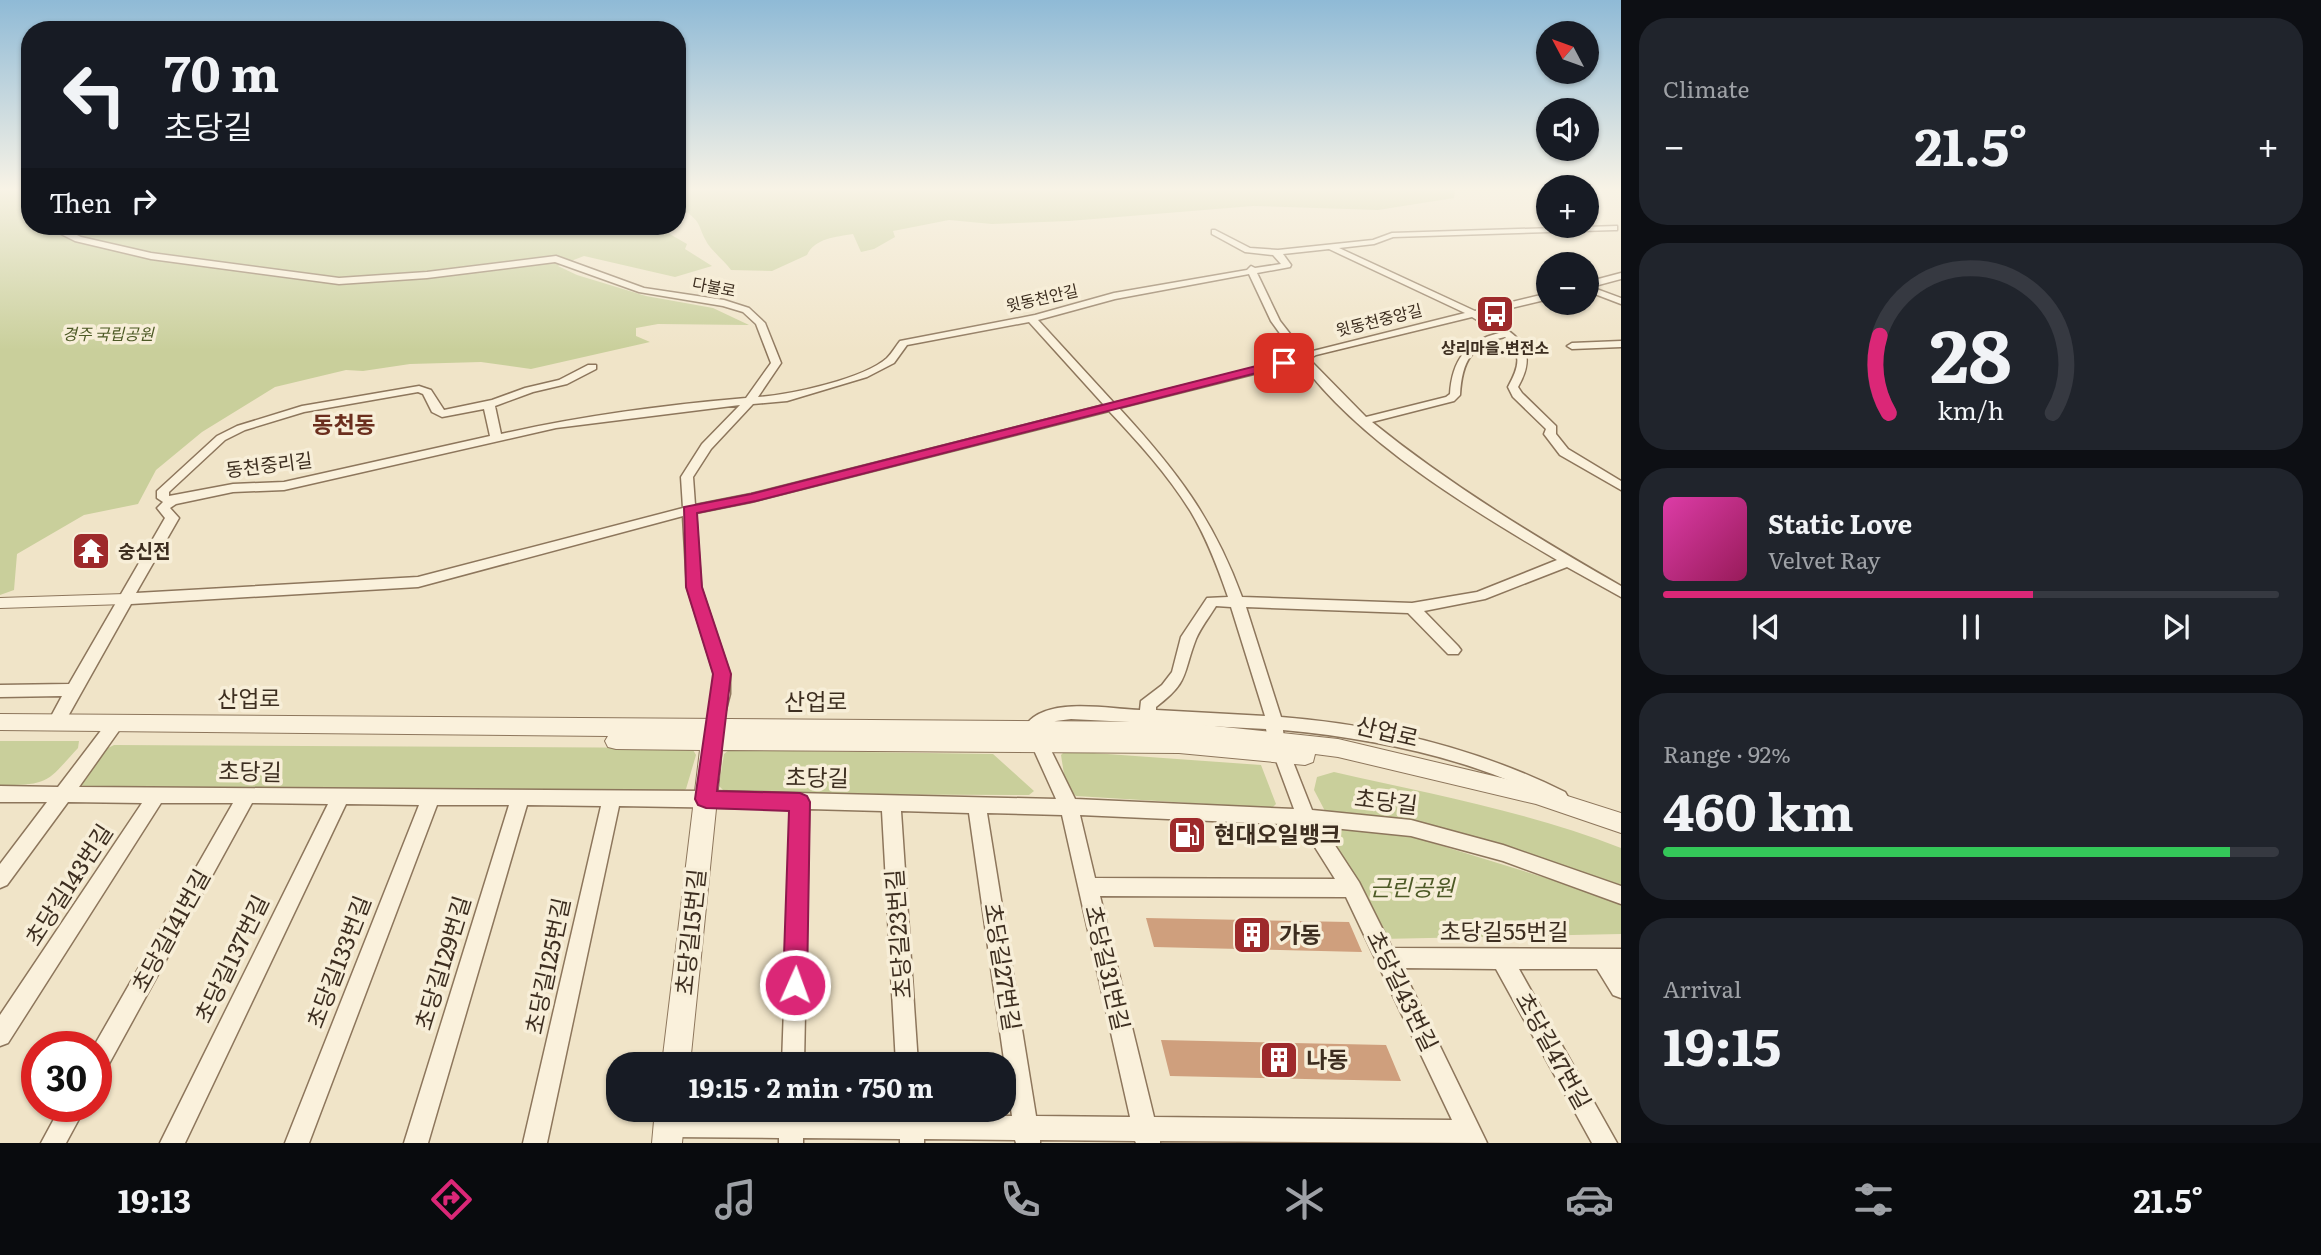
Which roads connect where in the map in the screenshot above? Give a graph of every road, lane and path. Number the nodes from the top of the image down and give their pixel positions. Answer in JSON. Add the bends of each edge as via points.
{"nodes":[{"id":1,"x":96,"y":243,"type":"edge"},
{"id":2,"x":1236,"y":243,"type":"edge"},
{"id":3,"x":1362,"y":243,"type":"edge"},
{"id":4,"x":1331,"y":247,"type":"junction"},
{"id":5,"x":1279,"y":253,"type":"junction"},
{"id":6,"x":1251,"y":269,"type":"junction"},
{"id":7,"x":1621,"y":276,"type":"edge"},
{"id":8,"x":1599,"y":283,"type":"edge"},
{"id":9,"x":1599,"y":292,"type":"edge"},
{"id":10,"x":1536,"y":299,"type":"edge"},
{"id":11,"x":1621,"y":301,"type":"edge"},
{"id":12,"x":1474,"y":312,"type":"junction"},
{"id":13,"x":1031,"y":319,"type":"junction"},
{"id":14,"x":1507,"y":334,"type":"junction"},
{"id":15,"x":1621,"y":345,"type":"edge"},
{"id":16,"x":1572,"y":346,"type":"dead end"},
{"id":17,"x":1301,"y":359,"type":"junction"},
{"id":18,"x":592,"y":367,"type":"dead end"},
{"id":19,"x":749,"y":402,"type":"junction"},
{"id":20,"x":489,"y":405,"type":"junction"},
{"id":21,"x":1112,"y":406,"type":"junction"},
{"id":22,"x":1363,"y":421,"type":"junction"},
{"id":23,"x":496,"y":439,"type":"junction"},
{"id":24,"x":1621,"y":486,"type":"edge"},
{"id":25,"x":172,"y":501,"type":"junction"},
{"id":26,"x":689,"y":510,"type":"junction"},
{"id":27,"x":1568,"y":561,"type":"junction"},
{"id":28,"x":1621,"y":592,"type":"edge"},
{"id":29,"x":125,"y":598,"type":"junction"},
{"id":30,"x":1237,"y":602,"type":"junction"},
{"id":31,"x":0,"y":603,"type":"edge"},
{"id":32,"x":1412,"y":608,"type":"junction"},
{"id":33,"x":1453,"y":650,"type":"dead end"},
{"id":34,"x":76,"y":690,"type":"junction"},
{"id":35,"x":0,"y":691,"type":"edge"},
{"id":36,"x":1149,"y":716,"type":"junction"},
{"id":37,"x":0,"y":722,"type":"edge"},
{"id":38,"x":56,"y":722,"type":"junction"},
{"id":39,"x":111,"y":729,"type":"junction"},
{"id":40,"x":0,"y":734,"type":"edge"},
{"id":41,"x":1035,"y":735,"type":"junction"},
{"id":42,"x":713,"y":736,"type":"junction"},
{"id":43,"x":1278,"y":738,"type":"junction"},
{"id":44,"x":0,"y":794,"type":"edge"},
{"id":45,"x":64,"y":795,"type":"junction"},
{"id":46,"x":156,"y":796,"type":"junction"},
{"id":47,"x":246,"y":797,"type":"junction"},
{"id":48,"x":340,"y":798,"type":"junction"},
{"id":49,"x":430,"y":799,"type":"junction"},
{"id":50,"x":520,"y":799,"type":"junction"},
{"id":51,"x":706,"y":799,"type":"junction"},
{"id":52,"x":611,"y":800,"type":"junction"},
{"id":53,"x":800,"y":802,"type":"junction"},
{"id":54,"x":891,"y":803,"type":"junction"},
{"id":55,"x":977,"y":805,"type":"junction"},
{"id":56,"x":1069,"y":807,"type":"junction"},
{"id":57,"x":1306,"y":817,"type":"junction"},
{"id":58,"x":1621,"y":822,"type":"edge"},
{"id":59,"x":1621,"y":834,"type":"edge"},
{"id":60,"x":0,"y":879,"type":"edge"},
{"id":61,"x":1088,"y":887,"type":"junction"},
{"id":62,"x":1352,"y":888,"type":"junction"},
{"id":63,"x":1621,"y":895,"type":"edge"},
{"id":64,"x":1386,"y":958,"type":"junction"},
{"id":65,"x":1502,"y":959,"type":"junction"},
{"id":66,"x":1612,"y":959,"type":"edge"},
{"id":67,"x":1621,"y":987,"type":"edge"},
{"id":68,"x":0,"y":1035,"type":"edge"},
{"id":69,"x":112,"y":1036,"type":"edge"},
{"id":70,"x":677,"y":1052,"type":"edge"},
{"id":71,"x":793,"y":1052,"type":"edge"},
{"id":72,"x":906,"y":1052,"type":"edge"},
{"id":73,"x":65,"y":1122,"type":"edge"},
{"id":74,"x":668,"y":1126,"type":"edge"},
{"id":75,"x":792,"y":1126,"type":"edge"},
{"id":76,"x":911,"y":1127,"type":"edge"},
{"id":77,"x":1027,"y":1136,"type":"edge"},
{"id":78,"x":1146,"y":1136,"type":"edge"},
{"id":79,"x":1473,"y":1138,"type":"edge"},
{"id":80,"x":53,"y":1143,"type":"edge"},
{"id":81,"x":172,"y":1143,"type":"edge"},
{"id":82,"x":297,"y":1143,"type":"edge"},
{"id":83,"x":416,"y":1143,"type":"edge"},
{"id":84,"x":536,"y":1143,"type":"edge"},
{"id":85,"x":1605,"y":1143,"type":"edge"}],
"edges":[{"from":1,"to":19,"type":"street","name":"다불로","via":[[139,254],[339,281],[460,272],[539,260],[570,263],[642,290],[746,310],[760,323],[776,363]]},
{"from":2,"to":5,"type":"street","via":[[1248,250]]},
{"from":3,"to":4,"type":"street"},
{"from":4,"to":5,"type":"street"},
{"from":4,"to":12,"type":"street"},
{"from":5,"to":6,"type":"street","name":"윗동천안길","via":[[1287,265]]},
{"from":6,"to":13,"type":"street","name":"윗동천안길","via":[[1114,296]]},
{"from":6,"to":17,"type":"street","via":[[1274,321]]},
{"from":7,"to":8,"type":"street"},
{"from":9,"to":11,"type":"street"},
{"from":10,"to":12,"type":"street","name":"윗동천중앙길"},
{"from":12,"to":14,"type":"street"},
{"from":12,"to":17,"type":"street","name":"윗동천중앙길"},
{"from":13,"to":19,"type":"street","name":"윗동천안길","via":[[904,342],[890,361],[863,375],[786,398]]},
{"from":13,"to":21,"type":"street","name":"초당길43번길"},
{"from":14,"to":22,"type":"street","via":[[1466,352],[1458,363],[1455,395],[1450,399]]},
{"from":14,"to":24,"type":"street","via":[[1521,346],[1522,366],[1513,387],[1517,395],[1552,428],[1550,434],[1564,452]]},
{"from":15,"to":16,"type":"street"},
{"from":17,"to":21,"type":"street","name":"윗동천중앙길"},
{"from":17,"to":22,"type":"street"},
{"from":18,"to":20,"type":"street","via":[[570,380]]},
{"from":19,"to":23,"type":"street","name":"동천중리길","via":[[556,425]]},
{"from":19,"to":26,"type":"street","name":"다불로","via":[[706,447],[687,477]]},
{"from":20,"to":23,"type":"street"},
{"from":20,"to":25,"type":"street","via":[[440,414],[427,392],[411,389],[286,413],[221,438],[163,491],[163,498]]},
{"from":21,"to":26,"type":"street","name":"윗동천중앙길"},
{"from":21,"to":30,"type":"street","name":"초당길43번길","via":[[1197,512]]},
{"from":22,"to":27,"type":"street","via":[[1509,528]]},
{"from":23,"to":25,"type":"street","name":"동천중리길","via":[[284,486],[233,488]]},
{"from":25,"to":29,"type":"street","via":[[163,508],[172,518]]},
{"from":26,"to":29,"type":"street","name":"윗동천중앙길","via":[[418,582]]},
{"from":26,"to":42,"type":"street","name":"다불로","via":[[694,587],[722,674]]},
{"from":27,"to":28,"type":"street"},
{"from":27,"to":32,"type":"street","via":[[1480,596]]},
{"from":29,"to":31,"type":"street"},
{"from":29,"to":34,"type":"street"},
{"from":30,"to":32,"type":"street"},
{"from":30,"to":36,"type":"street","via":[[1209,604],[1189,637],[1179,673],[1168,689],[1147,705]]},
{"from":30,"to":43,"type":"street","name":"초당길43번길"},
{"from":32,"to":33,"type":"street"},
{"from":34,"to":35,"type":"street"},
{"from":34,"to":38,"type":"street"},
{"from":36,"to":41,"type":"street","via":[[1054,715]]},
{"from":36,"to":43,"type":"street"},
{"from":37,"to":38,"type":"street","name":"산업로"},
{"from":38,"to":39,"type":"street","name":"산업로"},
{"from":39,"to":40,"type":"street","name":"산업로"},
{"from":39,"to":42,"type":"street","name":"산업로"},
{"from":39,"to":45,"type":"street"},
{"from":41,"to":42,"type":"street","name":"산업로"},
{"from":41,"to":43,"type":"street","name":"산업로","via":[[1180,744]]},
{"from":41,"to":56,"type":"street","name":"초당길31번길"},
{"from":42,"to":51,"type":"street","name":"초당길15번길"},
{"from":43,"to":57,"type":"street","name":"초당길43번길"},
{"from":43,"to":58,"type":"street","name":"산업로","via":[[1416,766]]},
{"from":43,"to":59,"type":"street","name":"산업로"},
{"from":44,"to":45,"type":"street","name":"초당길"},
{"from":45,"to":46,"type":"street","name":"초당길"},
{"from":45,"to":60,"type":"street"},
{"from":46,"to":47,"type":"street","name":"초당길"},
{"from":46,"to":68,"type":"street","name":"초당길143번길"},
{"from":47,"to":48,"type":"street","name":"초당길"},
{"from":47,"to":69,"type":"street","name":"초당길141번길"},
{"from":48,"to":49,"type":"street","name":"초당길"},
{"from":48,"to":81,"type":"street","name":"초당길137번길"},
{"from":49,"to":50,"type":"street","name":"초당길"},
{"from":49,"to":82,"type":"street","name":"초당길133번길"},
{"from":50,"to":52,"type":"street","name":"초당길"},
{"from":50,"to":83,"type":"street","name":"초당길129번길"},
{"from":51,"to":52,"type":"street","name":"초당길"},
{"from":51,"to":53,"type":"street","name":"초당길"},
{"from":51,"to":70,"type":"street","name":"초당길15번길"},
{"from":52,"to":84,"type":"street","name":"초당길125번길"},
{"from":53,"to":54,"type":"street","name":"초당길"},
{"from":53,"to":71,"type":"street"},
{"from":54,"to":55,"type":"street","name":"초당길"},
{"from":54,"to":72,"type":"street","name":"초당길23번길"},
{"from":55,"to":56,"type":"street","name":"초당길"},
{"from":55,"to":77,"type":"street","name":"초당길27번길"},
{"from":56,"to":57,"type":"street","name":"초당길"},
{"from":56,"to":61,"type":"street","name":"초당길31번길"},
{"from":57,"to":62,"type":"street","name":"초당길43번길"},
{"from":57,"to":63,"type":"street","name":"초당길","via":[[1411,828],[1503,853]]},
{"from":61,"to":62,"type":"street"},
{"from":61,"to":78,"type":"street","name":"초당길31번길"},
{"from":62,"to":64,"type":"street","name":"초당길43번길"},
{"from":64,"to":65,"type":"street","name":"초당길55번길"},
{"from":64,"to":79,"type":"street","name":"초당길43번길"},
{"from":65,"to":66,"type":"street","name":"초당길55번길"},
{"from":65,"to":85,"type":"street","name":"초당길47번길"},
{"from":66,"to":67,"type":"street"},
{"from":73,"to":80,"type":"street"},
{"from":74,"to":75,"type":"street"},
{"from":75,"to":76,"type":"street"},
{"from":76,"to":77,"type":"street"},
{"from":77,"to":78,"type":"street"},
{"from":78,"to":79,"type":"street","name":"초당길43번길"}]}
